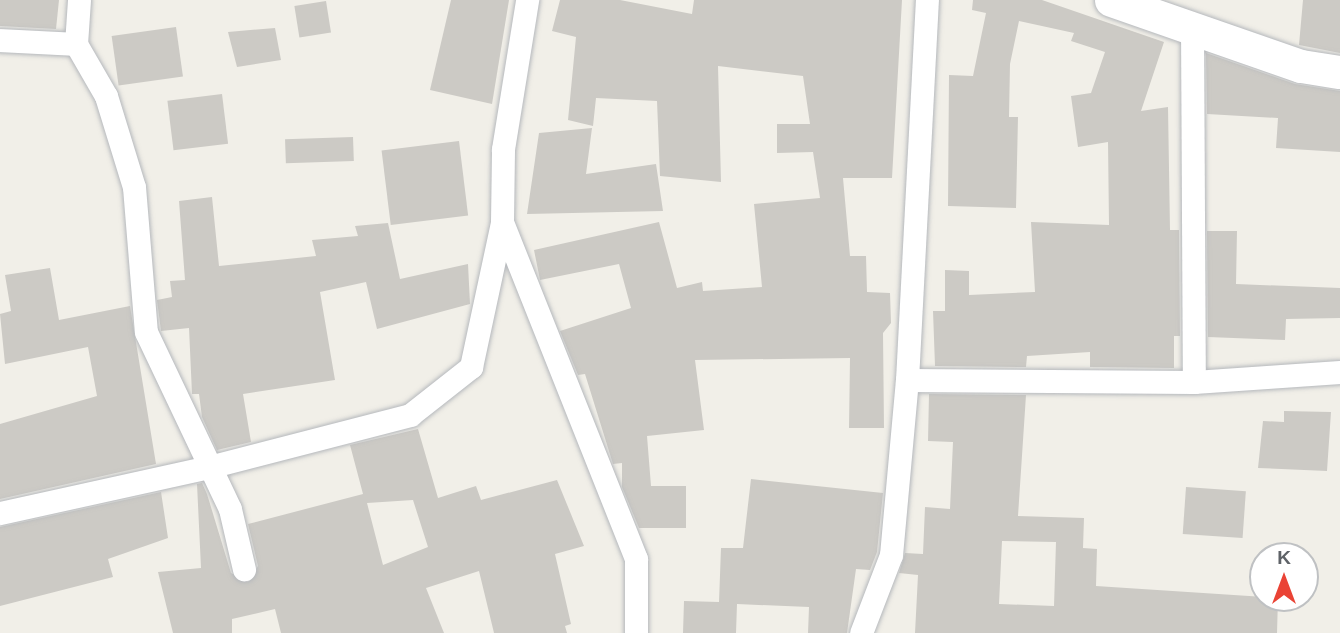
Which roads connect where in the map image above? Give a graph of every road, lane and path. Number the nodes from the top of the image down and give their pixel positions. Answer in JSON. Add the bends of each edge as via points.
{"nodes":[{"id":1,"x":79,"y":0,"type":"edge"},
{"id":2,"x":527,"y":0,"type":"edge"},
{"id":3,"x":927,"y":0,"type":"edge"},
{"id":4,"x":1111,"y":0,"type":"edge"},
{"id":5,"x":1192,"y":24,"type":"junction"},
{"id":6,"x":0,"y":40,"type":"edge"},
{"id":7,"x":76,"y":44,"type":"junction"},
{"id":8,"x":1340,"y":72,"type":"edge"},
{"id":9,"x":502,"y":222,"type":"junction"},
{"id":10,"x":1340,"y":372,"type":"edge"},
{"id":11,"x":907,"y":380,"type":"junction"},
{"id":12,"x":1194,"y":383,"type":"junction"},
{"id":13,"x":209,"y":467,"type":"junction"},
{"id":14,"x":0,"y":513,"type":"edge"},
{"id":15,"x":244,"y":569,"type":"dead end"},
{"id":16,"x":636,"y":633,"type":"edge"},
{"id":17,"x":861,"y":633,"type":"edge"}],
"edges":[{"from":1,"to":7,"type":"street"},
{"from":2,"to":9,"type":"street","via":[[503,149]]},
{"from":3,"to":11,"type":"street"},
{"from":4,"to":5,"type":"main road"},
{"from":5,"to":8,"type":"main road","via":[[1301,66]]},
{"from":5,"to":12,"type":"street"},
{"from":6,"to":7,"type":"street"},
{"from":7,"to":13,"type":"street","via":[[106,96],[134,187],[146,332]]},
{"from":9,"to":13,"type":"street","via":[[471,367],[436,400],[410,415]]},
{"from":9,"to":16,"type":"street","via":[[636,559]]},
{"from":10,"to":12,"type":"street"},
{"from":11,"to":12,"type":"street"},
{"from":11,"to":17,"type":"street","via":[[891,555]]},
{"from":13,"to":14,"type":"street"},
{"from":13,"to":15,"type":"street","via":[[230,509]]}]}
